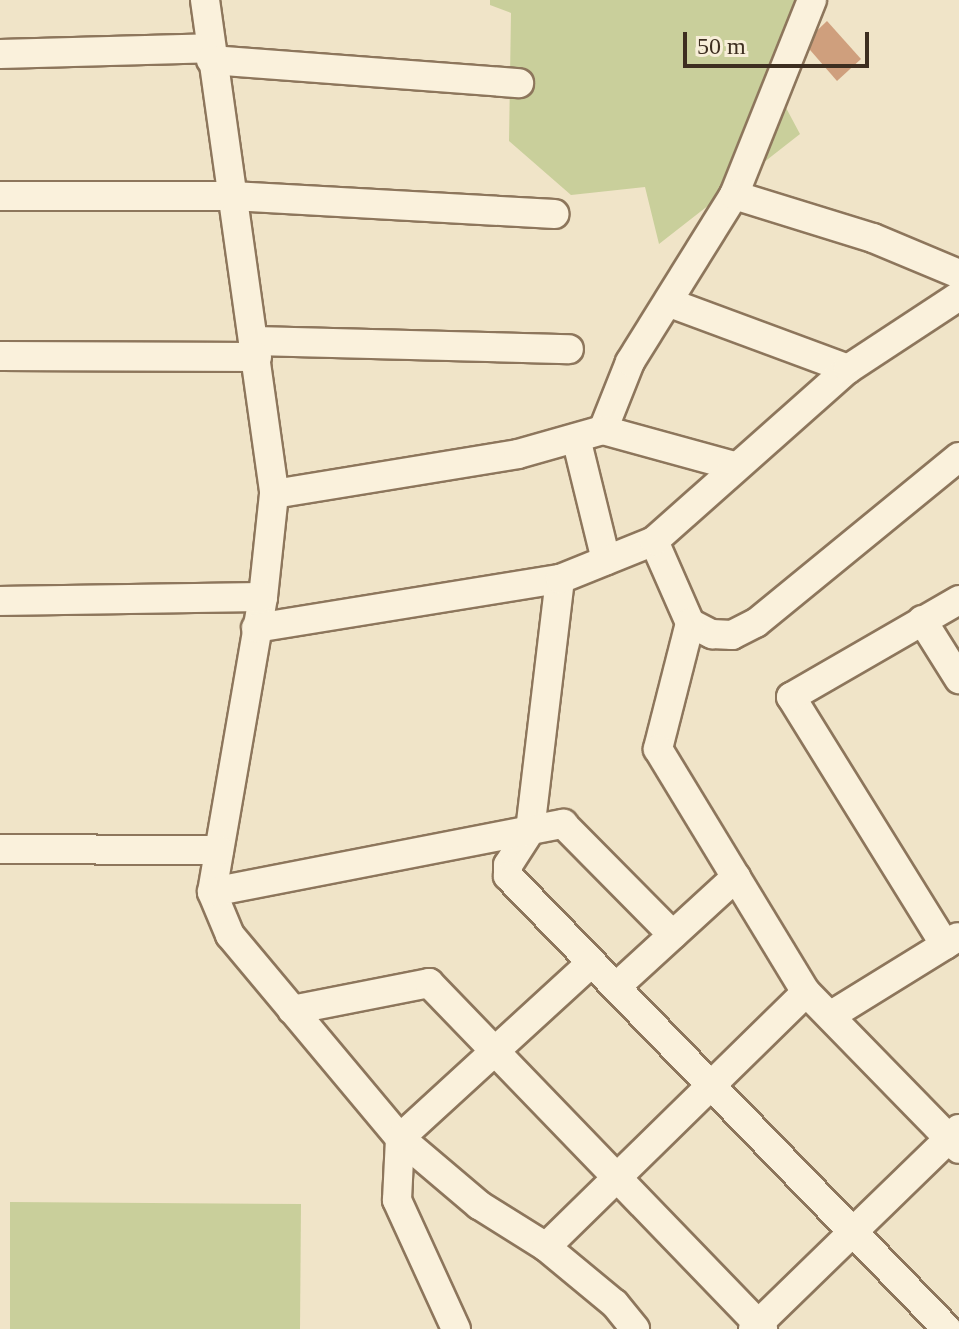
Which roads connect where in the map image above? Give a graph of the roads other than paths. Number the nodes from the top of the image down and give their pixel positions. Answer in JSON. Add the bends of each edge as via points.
{"nodes":[{"id":1,"x":205,"y":0,"type":"edge"},
{"id":2,"x":812,"y":0,"type":"edge"},
{"id":3,"x":0,"y":54,"type":"edge"},
{"id":4,"x":210,"y":54,"type":"junction"},
{"id":5,"x":519,"y":83,"type":"dead end"},
{"id":6,"x":734,"y":195,"type":"junction"},
{"id":7,"x":0,"y":196,"type":"edge"},
{"id":8,"x":232,"y":196,"type":"junction"},
{"id":9,"x":554,"y":214,"type":"dead end"},
{"id":10,"x":958,"y":293,"type":"edge"},
{"id":11,"x":670,"y":303,"type":"junction"},
{"id":12,"x":256,"y":349,"type":"junction"},
{"id":13,"x":569,"y":349,"type":"dead end"},
{"id":14,"x":0,"y":356,"type":"edge"},
{"id":15,"x":848,"y":369,"type":"junction"},
{"id":16,"x":590,"y":434,"type":"junction"},
{"id":17,"x":959,"y":457,"type":"edge"},
{"id":18,"x":734,"y":466,"type":"junction"},
{"id":19,"x":274,"y":494,"type":"junction"},
{"id":20,"x":654,"y":541,"type":"junction"},
{"id":21,"x":606,"y":560,"type":"junction"},
{"id":22,"x":560,"y":579,"type":"junction"},
{"id":23,"x":263,"y":597,"type":"junction"},
{"id":24,"x":0,"y":601,"type":"edge"},
{"id":25,"x":956,"y":604,"type":"edge"},
{"id":26,"x":922,"y":620,"type":"junction"},
{"id":27,"x":690,"y":623,"type":"junction"},
{"id":28,"x":256,"y":628,"type":"junction"},
{"id":29,"x":959,"y":679,"type":"edge"},
{"id":30,"x":530,"y":831,"type":"junction"},
{"id":31,"x":0,"y":849,"type":"edge"},
{"id":32,"x":219,"y":850,"type":"junction"},
{"id":33,"x":736,"y":877,"type":"junction"},
{"id":34,"x":212,"y":892,"type":"junction"},
{"id":35,"x":673,"y":935,"type":"junction"},
{"id":36,"x":952,"y":940,"type":"edge"},
{"id":37,"x":592,"y":962,"type":"junction"},
{"id":38,"x":616,"y":987,"type":"junction"},
{"id":39,"x":806,"y":992,"type":"junction"},
{"id":40,"x":292,"y":1010,"type":"junction"},
{"id":41,"x":830,"y":1016,"type":"junction"},
{"id":42,"x":495,"y":1051,"type":"junction"},
{"id":43,"x":710,"y":1086,"type":"junction"},
{"id":44,"x":400,"y":1138,"type":"junction"},
{"id":45,"x":956,"y":1139,"type":"edge"},
{"id":46,"x":617,"y":1178,"type":"junction"},
{"id":47,"x":854,"y":1231,"type":"junction"},
{"id":48,"x":546,"y":1247,"type":"junction"},
{"id":49,"x":758,"y":1327,"type":"edge"},
{"id":50,"x":456,"y":1329,"type":"edge"},
{"id":51,"x":635,"y":1329,"type":"edge"},
{"id":52,"x":947,"y":1329,"type":"edge"}],
"edges":[{"from":1,"to":4,"type":"street"},
{"from":2,"to":6,"type":"street"},
{"from":3,"to":4,"type":"street"},
{"from":4,"to":5,"type":"street"},
{"from":4,"to":8,"type":"street"},
{"from":6,"to":10,"type":"street","via":[[873,238]]},
{"from":6,"to":11,"type":"street"},
{"from":7,"to":8,"type":"street"},
{"from":8,"to":9,"type":"street"},
{"from":8,"to":12,"type":"street"},
{"from":10,"to":15,"type":"street"},
{"from":11,"to":15,"type":"street"},
{"from":11,"to":16,"type":"street"},
{"from":12,"to":13,"type":"street"},
{"from":12,"to":14,"type":"street"},
{"from":12,"to":19,"type":"street"},
{"from":15,"to":18,"type":"street"},
{"from":16,"to":18,"type":"street"},
{"from":16,"to":19,"type":"street","via":[[518,454]]},
{"from":16,"to":21,"type":"street"},
{"from":17,"to":27,"type":"street","via":[[756,623],[732,635],[712,634]]},
{"from":18,"to":20,"type":"street"},
{"from":19,"to":23,"type":"street"},
{"from":20,"to":21,"type":"street"},
{"from":20,"to":27,"type":"street"},
{"from":21,"to":22,"type":"street"},
{"from":22,"to":28,"type":"street"},
{"from":22,"to":30,"type":"street"},
{"from":23,"to":24,"type":"street"},
{"from":23,"to":28,"type":"street"},
{"from":25,"to":26,"type":"street"},
{"from":26,"to":29,"type":"street"},
{"from":26,"to":36,"type":"street","via":[[791,697]]},
{"from":27,"to":33,"type":"street","via":[[658,749]]},
{"from":28,"to":32,"type":"street"},
{"from":30,"to":34,"type":"street"},
{"from":30,"to":35,"type":"street","via":[[570,826]]},
{"from":30,"to":37,"type":"street","via":[[508,865],[508,876]]},
{"from":31,"to":32,"type":"street"},
{"from":32,"to":34,"type":"street"},
{"from":33,"to":35,"type":"street"},
{"from":33,"to":39,"type":"street"},
{"from":34,"to":40,"type":"street","via":[[230,935]]},
{"from":35,"to":38,"type":"street"},
{"from":36,"to":41,"type":"street"},
{"from":37,"to":38,"type":"street"},
{"from":37,"to":42,"type":"street"},
{"from":38,"to":43,"type":"street"},
{"from":39,"to":41,"type":"street"},
{"from":39,"to":43,"type":"street"},
{"from":40,"to":42,"type":"street","via":[[429,983]]},
{"from":40,"to":44,"type":"street"},
{"from":41,"to":45,"type":"street"},
{"from":42,"to":44,"type":"street"},
{"from":42,"to":46,"type":"street"},
{"from":43,"to":46,"type":"street"},
{"from":43,"to":47,"type":"street"},
{"from":44,"to":48,"type":"street","via":[[479,1205]]},
{"from":44,"to":50,"type":"street","via":[[397,1200]]},
{"from":45,"to":47,"type":"street"},
{"from":46,"to":48,"type":"street"},
{"from":46,"to":49,"type":"street"},
{"from":47,"to":49,"type":"street"},
{"from":47,"to":52,"type":"street"},
{"from":48,"to":51,"type":"street","via":[[615,1304]]}]}
